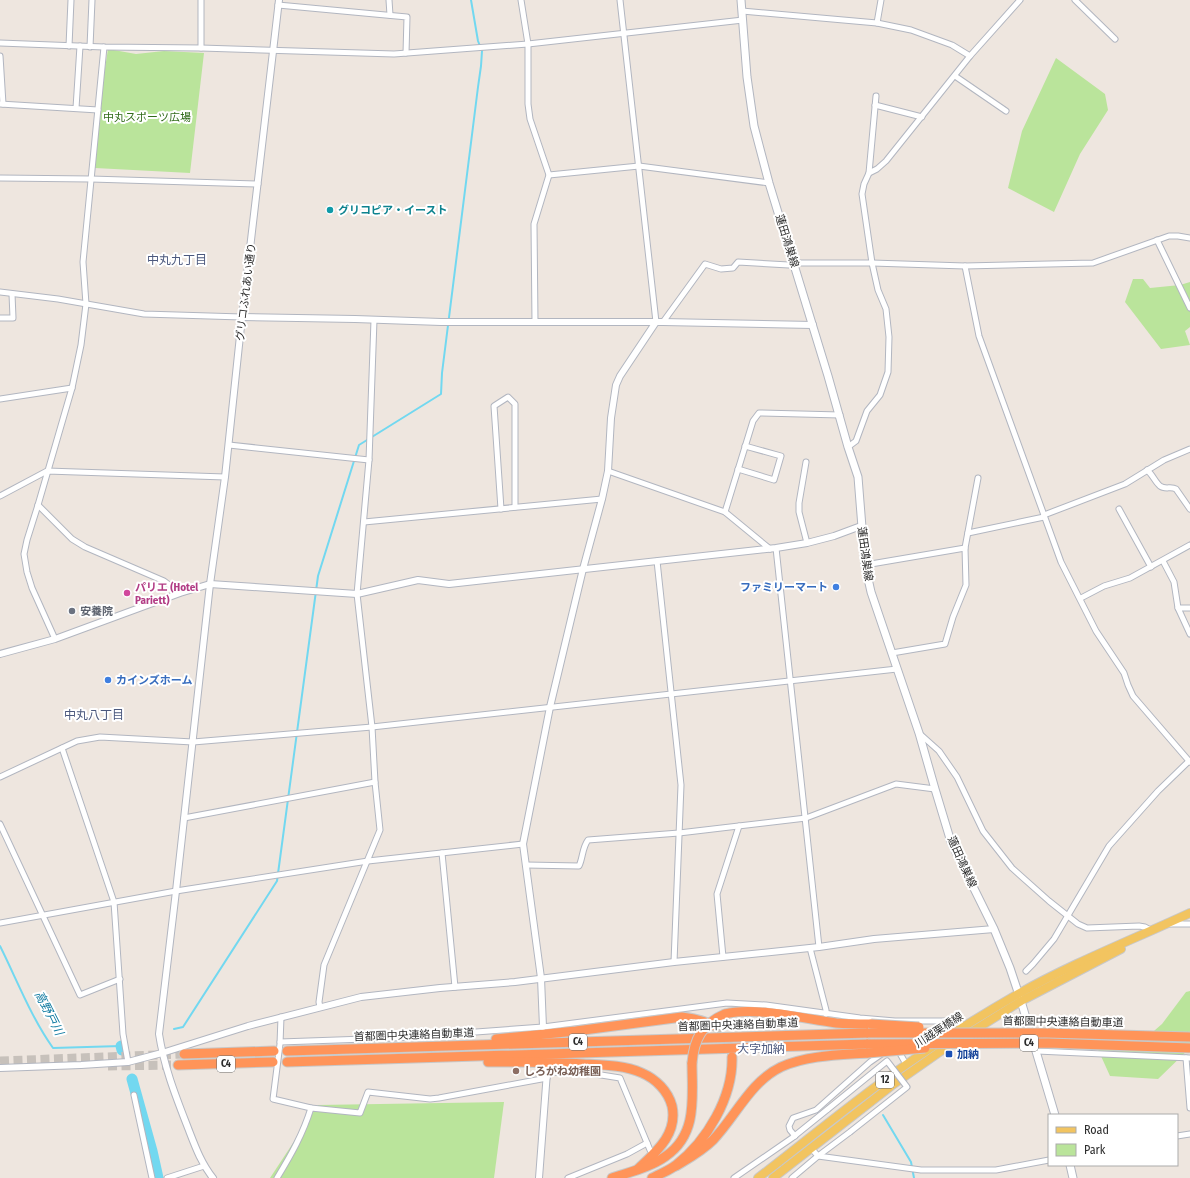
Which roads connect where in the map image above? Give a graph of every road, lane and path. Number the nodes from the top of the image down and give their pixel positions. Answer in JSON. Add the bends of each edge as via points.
{"nodes":[{"id":1,"x":71,"y":0,"type":"edge"},
{"id":2,"x":92,"y":0,"type":"edge"},
{"id":3,"x":201,"y":0,"type":"edge"},
{"id":4,"x":389,"y":0,"type":"edge"},
{"id":5,"x":521,"y":0,"type":"edge"},
{"id":6,"x":620,"y":0,"type":"edge"},
{"id":7,"x":741,"y":0,"type":"edge"},
{"id":8,"x":881,"y":0,"type":"edge"},
{"id":9,"x":1020,"y":0,"type":"edge"},
{"id":10,"x":1075,"y":0,"type":"edge"},
{"id":11,"x":279,"y":2,"type":"edge"},
{"id":12,"x":742,"y":11,"type":"junction"},
{"id":13,"x":390,"y":15,"type":"junction"},
{"id":14,"x":743,"y":20,"type":"junction"},
{"id":15,"x":878,"y":23,"type":"junction"},
{"id":16,"x":623,"y":34,"type":"junction"},
{"id":17,"x":1115,"y":39,"type":"dead end"},
{"id":18,"x":0,"y":43,"type":"edge"},
{"id":19,"x":528,"y":44,"type":"junction"},
{"id":20,"x":69,"y":46,"type":"junction"},
{"id":21,"x":80,"y":46,"type":"junction"},
{"id":22,"x":90,"y":47,"type":"junction"},
{"id":23,"x":104,"y":47,"type":"junction"},
{"id":24,"x":201,"y":48,"type":"junction"},
{"id":25,"x":274,"y":51,"type":"junction"},
{"id":26,"x":406,"y":53,"type":"junction"},
{"id":27,"x":0,"y":56,"type":"edge"},
{"id":28,"x":970,"y":56,"type":"junction"},
{"id":29,"x":955,"y":76,"type":"junction"},
{"id":30,"x":876,"y":96,"type":"dead end"},
{"id":31,"x":2,"y":104,"type":"edge"},
{"id":32,"x":875,"y":105,"type":"junction"},
{"id":33,"x":76,"y":108,"type":"junction"},
{"id":34,"x":98,"y":110,"type":"junction"},
{"id":35,"x":1006,"y":111,"type":"dead end"},
{"id":36,"x":922,"y":117,"type":"junction"},
{"id":37,"x":639,"y":166,"type":"junction"},
{"id":38,"x":869,"y":173,"type":"junction"},
{"id":39,"x":549,"y":175,"type":"junction"},
{"id":40,"x":0,"y":178,"type":"edge"},
{"id":41,"x":91,"y":179,"type":"junction"},
{"id":42,"x":769,"y":183,"type":"junction"},
{"id":43,"x":258,"y":184,"type":"junction"},
{"id":44,"x":1190,"y":238,"type":"edge"},
{"id":45,"x":1157,"y":240,"type":"junction"},
{"id":46,"x":794,"y":263,"type":"junction"},
{"id":47,"x":872,"y":263,"type":"junction"},
{"id":48,"x":965,"y":266,"type":"junction"},
{"id":49,"x":0,"y":292,"type":"edge"},
{"id":50,"x":12,"y":294,"type":"junction"},
{"id":51,"x":86,"y":304,"type":"junction"},
{"id":52,"x":1190,"y":308,"type":"edge"},
{"id":53,"x":242,"y":317,"type":"junction"},
{"id":54,"x":0,"y":318,"type":"edge"},
{"id":55,"x":374,"y":320,"type":"junction"},
{"id":56,"x":535,"y":322,"type":"junction"},
{"id":57,"x":659,"y":322,"type":"junction"},
{"id":58,"x":813,"y":325,"type":"junction"},
{"id":59,"x":72,"y":388,"type":"junction"},
{"id":60,"x":0,"y":399,"type":"edge"},
{"id":61,"x":840,"y":416,"type":"junction"},
{"id":62,"x":229,"y":445,"type":"junction"},
{"id":63,"x":745,"y":446,"type":"junction"},
{"id":64,"x":848,"y":447,"type":"junction"},
{"id":65,"x":1190,"y":449,"type":"edge"},
{"id":66,"x":369,"y":460,"type":"junction"},
{"id":67,"x":806,"y":462,"type":"dead end"},
{"id":68,"x":738,"y":469,"type":"junction"},
{"id":69,"x":1147,"y":470,"type":"junction"},
{"id":70,"x":47,"y":471,"type":"junction"},
{"id":71,"x":608,"y":471,"type":"junction"},
{"id":72,"x":226,"y":478,"type":"junction"},
{"id":73,"x":978,"y":478,"type":"dead end"},
{"id":74,"x":0,"y":496,"type":"edge"},
{"id":75,"x":602,"y":498,"type":"junction"},
{"id":76,"x":38,"y":505,"type":"junction"},
{"id":77,"x":515,"y":507,"type":"junction"},
{"id":78,"x":501,"y":509,"type":"junction"},
{"id":79,"x":1119,"y":509,"type":"dead end"},
{"id":80,"x":1190,"y":509,"type":"edge"},
{"id":81,"x":725,"y":512,"type":"junction"},
{"id":82,"x":1044,"y":516,"type":"junction"},
{"id":83,"x":364,"y":522,"type":"junction"},
{"id":84,"x":861,"y":526,"type":"junction"},
{"id":85,"x":968,"y":533,"type":"junction"},
{"id":86,"x":807,"y":543,"type":"junction"},
{"id":87,"x":1190,"y":545,"type":"edge"},
{"id":88,"x":773,"y":548,"type":"junction"},
{"id":89,"x":965,"y":548,"type":"junction"},
{"id":90,"x":657,"y":561,"type":"junction"},
{"id":91,"x":1163,"y":561,"type":"junction"},
{"id":92,"x":865,"y":565,"type":"junction"},
{"id":93,"x":1151,"y":567,"type":"junction"},
{"id":94,"x":583,"y":569,"type":"junction"},
{"id":95,"x":210,"y":584,"type":"junction"},
{"id":96,"x":180,"y":593,"type":"junction"},
{"id":97,"x":357,"y":594,"type":"junction"},
{"id":98,"x":1081,"y":598,"type":"junction"},
{"id":99,"x":1178,"y":608,"type":"junction"},
{"id":100,"x":1190,"y":608,"type":"edge"},
{"id":101,"x":1190,"y":634,"type":"edge"},
{"id":102,"x":55,"y":639,"type":"junction"},
{"id":103,"x":892,"y":653,"type":"junction"},
{"id":104,"x":0,"y":654,"type":"edge"},
{"id":105,"x":897,"y":669,"type":"junction"},
{"id":106,"x":790,"y":680,"type":"junction"},
{"id":107,"x":671,"y":694,"type":"junction"},
{"id":108,"x":550,"y":707,"type":"junction"},
{"id":109,"x":372,"y":727,"type":"junction"},
{"id":110,"x":919,"y":733,"type":"junction"},
{"id":111,"x":194,"y":742,"type":"junction"},
{"id":112,"x":62,"y":748,"type":"junction"},
{"id":113,"x":1190,"y":761,"type":"edge"},
{"id":114,"x":0,"y":778,"type":"edge"},
{"id":115,"x":375,"y":782,"type":"junction"},
{"id":116,"x":935,"y":789,"type":"junction"},
{"id":117,"x":184,"y":818,"type":"junction"},
{"id":118,"x":806,"y":818,"type":"junction"},
{"id":119,"x":0,"y":824,"type":"edge"},
{"id":120,"x":739,"y":826,"type":"junction"},
{"id":121,"x":679,"y":833,"type":"junction"},
{"id":122,"x":523,"y":844,"type":"junction"},
{"id":123,"x":442,"y":853,"type":"junction"},
{"id":124,"x":368,"y":861,"type":"junction"},
{"id":125,"x":526,"y":866,"type":"junction"},
{"id":126,"x":176,"y":891,"type":"junction"},
{"id":127,"x":114,"y":902,"type":"junction"},
{"id":128,"x":1190,"y":913,"type":"edge"},
{"id":129,"x":43,"y":915,"type":"junction"},
{"id":130,"x":1067,"y":916,"type":"junction"},
{"id":131,"x":0,"y":923,"type":"edge"},
{"id":132,"x":1167,"y":924,"type":"junction"},
{"id":133,"x":1190,"y":924,"type":"edge"},
{"id":134,"x":994,"y":929,"type":"junction"},
{"id":135,"x":1152,"y":931,"type":"junction"},
{"id":136,"x":819,"y":947,"type":"junction"},
{"id":137,"x":810,"y":948,"type":"junction"},
{"id":138,"x":723,"y":957,"type":"junction"},
{"id":139,"x":674,"y":962,"type":"junction"},
{"id":140,"x":1026,"y":971,"type":"dead end"},
{"id":141,"x":541,"y":978,"type":"junction"},
{"id":142,"x":120,"y":979,"type":"junction"},
{"id":143,"x":455,"y":987,"type":"junction"},
{"id":144,"x":1020,"y":998,"type":"junction"},
{"id":145,"x":320,"y":1007,"type":"junction"},
{"id":146,"x":826,"y":1014,"type":"junction"},
{"id":147,"x":281,"y":1017,"type":"junction"},
{"id":148,"x":895,"y":1021,"type":"junction"},
{"id":149,"x":714,"y":1026,"type":"tunnel mouth"},
{"id":150,"x":543,"y":1027,"type":"junction"},
{"id":151,"x":964,"y":1027,"type":"junction"},
{"id":152,"x":869,"y":1029,"type":"junction"},
{"id":153,"x":1190,"y":1038,"type":"edge"},
{"id":154,"x":280,"y":1042,"type":"junction"},
{"id":155,"x":415,"y":1048,"type":"junction"},
{"id":156,"x":868,"y":1048,"type":"junction"},
{"id":157,"x":1190,"y":1048,"type":"edge"},
{"id":158,"x":898,"y":1050,"type":"junction"},
{"id":159,"x":287,"y":1051,"type":"dead end"},
{"id":160,"x":1037,"y":1051,"type":"junction"},
{"id":161,"x":274,"y":1052,"type":"dead end"},
{"id":162,"x":162,"y":1053,"type":"junction"},
{"id":163,"x":184,"y":1054,"type":"tunnel mouth"},
{"id":164,"x":732,"y":1057,"type":"tunnel mouth"},
{"id":165,"x":1188,"y":1058,"type":"edge"},
{"id":166,"x":395,"y":1059,"type":"junction"},
{"id":167,"x":128,"y":1062,"type":"junction"},
{"id":168,"x":273,"y":1062,"type":"dead end"},
{"id":169,"x":287,"y":1062,"type":"dead end"},
{"id":170,"x":906,"y":1064,"type":"junction"},
{"id":171,"x":178,"y":1065,"type":"tunnel mouth"},
{"id":172,"x":0,"y":1068,"type":"edge"},
{"id":173,"x":547,"y":1075,"type":"junction"},
{"id":174,"x":134,"y":1095,"type":"dead end"},
{"id":175,"x":311,"y":1108,"type":"junction"},
{"id":176,"x":1190,"y":1108,"type":"edge"},
{"id":177,"x":1055,"y":1114,"type":"edge"},
{"id":178,"x":1190,"y":1134,"type":"edge"},
{"id":179,"x":795,"y":1136,"type":"junction"},
{"id":180,"x":1178,"y":1136,"type":"edge"},
{"id":181,"x":647,"y":1143,"type":"junction"},
{"id":182,"x":812,"y":1148,"type":"junction"},
{"id":183,"x":650,"y":1150,"type":"dead end"},
{"id":184,"x":818,"y":1156,"type":"junction"},
{"id":185,"x":1048,"y":1160,"type":"edge"},
{"id":186,"x":204,"y":1166,"type":"junction"},
{"id":187,"x":676,"y":1166,"type":"junction"},
{"id":188,"x":1070,"y":1166,"type":"edge"},
{"id":189,"x":638,"y":1169,"type":"junction"},
{"id":190,"x":799,"y":1175,"type":"edge"},
{"id":191,"x":152,"y":1178,"type":"edge"},
{"id":192,"x":167,"y":1178,"type":"edge"},
{"id":193,"x":213,"y":1178,"type":"edge"},
{"id":194,"x":277,"y":1178,"type":"edge"},
{"id":195,"x":539,"y":1178,"type":"edge"},
{"id":196,"x":568,"y":1178,"type":"edge"},
{"id":197,"x":612,"y":1178,"type":"edge"},
{"id":198,"x":652,"y":1178,"type":"edge"},
{"id":199,"x":734,"y":1178,"type":"edge"},
{"id":200,"x":758,"y":1178,"type":"edge"},
{"id":201,"x":773,"y":1178,"type":"edge"},
{"id":202,"x":792,"y":1178,"type":"edge"},
{"id":203,"x":1073,"y":1178,"type":"edge"}],
"edges":[{"from":1,"to":20,"type":"street"},
{"from":2,"to":22,"type":"street"},
{"from":3,"to":24,"type":"street"},
{"from":4,"to":13,"type":"street"},
{"from":5,"to":19,"type":"street"},
{"from":6,"to":16,"type":"street"},
{"from":7,"to":12,"type":"main road","name":"蓮田鴻巣線"},
{"from":8,"to":15,"type":"street"},
{"from":9,"to":28,"type":"street"},
{"from":10,"to":17,"type":"street"},
{"from":11,"to":13,"type":"street"},
{"from":11,"to":25,"type":"street","name":"グリコふれあい通り"},
{"from":12,"to":14,"type":"main road","name":"蓮田鴻巣線"},
{"from":12,"to":15,"type":"street"},
{"from":13,"to":26,"type":"street","via":[[407,17]]},
{"from":14,"to":16,"type":"street"},
{"from":14,"to":42,"type":"main road","name":"蓮田鴻巣線","via":[[750,104],[758,146]]},
{"from":15,"to":28,"type":"street","via":[[911,30],[952,45]]},
{"from":16,"to":19,"type":"street"},
{"from":16,"to":37,"type":"street"},
{"from":18,"to":20,"type":"street"},
{"from":19,"to":26,"type":"street"},
{"from":19,"to":39,"type":"street","via":[[530,119]]},
{"from":20,"to":21,"type":"street"},
{"from":21,"to":22,"type":"street"},
{"from":21,"to":33,"type":"street"},
{"from":22,"to":23,"type":"street"},
{"from":23,"to":24,"type":"street"},
{"from":23,"to":34,"type":"street"},
{"from":24,"to":25,"type":"street"},
{"from":25,"to":26,"type":"street"},
{"from":25,"to":43,"type":"street","name":"グリコふれあい通り"},
{"from":27,"to":31,"type":"street"},
{"from":28,"to":29,"type":"street"},
{"from":29,"to":35,"type":"street"},
{"from":29,"to":36,"type":"street"},
{"from":30,"to":32,"type":"street"},
{"from":31,"to":33,"type":"street"},
{"from":32,"to":36,"type":"street"},
{"from":32,"to":38,"type":"street"},
{"from":33,"to":34,"type":"street"},
{"from":34,"to":41,"type":"street"},
{"from":36,"to":38,"type":"street","via":[[886,161]]},
{"from":37,"to":39,"type":"street"},
{"from":37,"to":42,"type":"street"},
{"from":37,"to":57,"type":"street"},
{"from":38,"to":47,"type":"street","via":[[862,194]]},
{"from":39,"to":56,"type":"street","via":[[534,224]]},
{"from":40,"to":41,"type":"street"},
{"from":41,"to":43,"type":"street"},
{"from":41,"to":51,"type":"street","via":[[83,262]]},
{"from":42,"to":46,"type":"main road","name":"蓮田鴻巣線"},
{"from":43,"to":53,"type":"street","name":"グリコふれあい通り"},
{"from":44,"to":45,"type":"street","via":[[1169,236]]},
{"from":45,"to":48,"type":"street","via":[[1093,263]]},
{"from":45,"to":52,"type":"street"},
{"from":46,"to":47,"type":"street"},
{"from":46,"to":57,"type":"street","via":[[789,265],[738,262],[732,268],[721,269],[705,264]]},
{"from":46,"to":58,"type":"main road","name":"蓮田鴻巣線"},
{"from":47,"to":48,"type":"street"},
{"from":47,"to":64,"type":"street","via":[[878,290],[886,309],[889,337],[888,372],[880,395],[867,412],[856,441]]},
{"from":48,"to":82,"type":"street","via":[[979,336]]},
{"from":49,"to":50,"type":"street"},
{"from":50,"to":51,"type":"street"},
{"from":50,"to":54,"type":"street","via":[[13,318]]},
{"from":51,"to":53,"type":"street","via":[[144,314]]},
{"from":51,"to":59,"type":"street"},
{"from":53,"to":55,"type":"street"},
{"from":53,"to":62,"type":"street","name":"グリコふれあい通り"},
{"from":55,"to":56,"type":"street"},
{"from":55,"to":66,"type":"street"},
{"from":56,"to":57,"type":"street"},
{"from":57,"to":58,"type":"street"},
{"from":57,"to":71,"type":"street","via":[[616,385]]},
{"from":58,"to":61,"type":"main road","name":"蓮田鴻巣線"},
{"from":59,"to":60,"type":"street"},
{"from":59,"to":70,"type":"street"},
{"from":61,"to":63,"type":"street","via":[[759,413],[753,421]]},
{"from":61,"to":64,"type":"main road","name":"蓮田鴻巣線"},
{"from":62,"to":66,"type":"street"},
{"from":62,"to":72,"type":"street","name":"グリコふれあい通り"},
{"from":63,"to":68,"type":"street"},
{"from":63,"to":68,"type":"street","via":[[781,456],[774,480]]},
{"from":64,"to":84,"type":"main road","name":"蓮田鴻巣線","via":[[858,477]]},
{"from":65,"to":69,"type":"street"},
{"from":66,"to":83,"type":"street"},
{"from":67,"to":86,"type":"street","via":[[799,507]]},
{"from":68,"to":81,"type":"street"},
{"from":69,"to":80,"type":"street","via":[[1160,486],[1176,489]]},
{"from":69,"to":82,"type":"street","via":[[1125,484]]},
{"from":70,"to":72,"type":"street"},
{"from":70,"to":74,"type":"street"},
{"from":70,"to":76,"type":"street"},
{"from":71,"to":75,"type":"street"},
{"from":71,"to":81,"type":"street"},
{"from":72,"to":95,"type":"street","name":"グリコふれあい通り"},
{"from":73,"to":85,"type":"street"},
{"from":75,"to":77,"type":"street"},
{"from":75,"to":94,"type":"street"},
{"from":76,"to":96,"type":"street","via":[[60,528],[85,547],[164,581]]},
{"from":76,"to":102,"type":"street","via":[[24,554],[32,588]]},
{"from":77,"to":78,"type":"street"},
{"from":77,"to":78,"type":"street","via":[[515,404],[508,397],[494,406]]},
{"from":78,"to":83,"type":"street"},
{"from":79,"to":93,"type":"street"},
{"from":81,"to":88,"type":"street"},
{"from":82,"to":85,"type":"street"},
{"from":82,"to":98,"type":"street","via":[[1061,562]]},
{"from":83,"to":97,"type":"street"},
{"from":84,"to":86,"type":"street"},
{"from":84,"to":92,"type":"main road","name":"蓮田鴻巣線"},
{"from":85,"to":89,"type":"street"},
{"from":86,"to":88,"type":"street"},
{"from":87,"to":91,"type":"street"},
{"from":88,"to":90,"type":"street"},
{"from":88,"to":106,"type":"street"},
{"from":89,"to":92,"type":"street"},
{"from":89,"to":103,"type":"street","via":[[966,586],[945,644]]},
{"from":90,"to":94,"type":"street"},
{"from":90,"to":107,"type":"street"},
{"from":91,"to":93,"type":"street"},
{"from":91,"to":99,"type":"street","via":[[1174,582]]},
{"from":92,"to":103,"type":"main road","name":"蓮田鴻巣線","via":[[871,592]]},
{"from":93,"to":98,"type":"street"},
{"from":94,"to":97,"type":"street","via":[[449,584],[418,580]]},
{"from":94,"to":108,"type":"street"},
{"from":95,"to":96,"type":"street"},
{"from":95,"to":97,"type":"street"},
{"from":95,"to":111,"type":"street","name":"グリコふれあい通り"},
{"from":96,"to":102,"type":"street"},
{"from":97,"to":109,"type":"street"},
{"from":98,"to":113,"type":"street","via":[[1096,631],[1124,673],[1133,696]]},
{"from":99,"to":100,"type":"street"},
{"from":99,"to":101,"type":"street"},
{"from":102,"to":104,"type":"street"},
{"from":103,"to":105,"type":"main road","name":"蓮田鴻巣線"},
{"from":105,"to":106,"type":"street"},
{"from":105,"to":110,"type":"main road","name":"蓮田鴻巣線"},
{"from":106,"to":107,"type":"street"},
{"from":106,"to":118,"type":"street"},
{"from":107,"to":108,"type":"street"},
{"from":107,"to":121,"type":"street","via":[[681,785]]},
{"from":108,"to":109,"type":"street"},
{"from":108,"to":122,"type":"street"},
{"from":109,"to":111,"type":"street"},
{"from":109,"to":115,"type":"street"},
{"from":110,"to":116,"type":"main road","name":"蓮田鴻巣線"},
{"from":110,"to":130,"type":"street","via":[[944,758],[957,777],[983,831],[1012,868]]},
{"from":111,"to":112,"type":"street","via":[[100,737],[77,741]]},
{"from":111,"to":117,"type":"street","name":"グリコふれあい通り"},
{"from":112,"to":114,"type":"street"},
{"from":112,"to":127,"type":"street"},
{"from":113,"to":130,"type":"street","via":[[1158,791],[1109,846]]},
{"from":115,"to":117,"type":"street"},
{"from":115,"to":124,"type":"street","via":[[380,830]]},
{"from":116,"to":118,"type":"street","via":[[896,784]]},
{"from":116,"to":134,"type":"main road","name":"蓮田鴻巣線","via":[[951,842]]},
{"from":117,"to":126,"type":"street","name":"グリコふれあい通り"},
{"from":118,"to":120,"type":"street"},
{"from":118,"to":136,"type":"street"},
{"from":119,"to":129,"type":"street"},
{"from":120,"to":121,"type":"street"},
{"from":120,"to":138,"type":"street","via":[[717,894]]},
{"from":121,"to":125,"type":"street","via":[[588,840],[579,866]]},
{"from":121,"to":139,"type":"street"},
{"from":122,"to":123,"type":"street"},
{"from":122,"to":125,"type":"street"},
{"from":123,"to":124,"type":"street"},
{"from":123,"to":143,"type":"street"},
{"from":124,"to":126,"type":"street"},
{"from":124,"to":145,"type":"street","via":[[324,965]]},
{"from":125,"to":141,"type":"street"},
{"from":126,"to":127,"type":"street"},
{"from":126,"to":162,"type":"street","name":"グリコふれあい通り","via":[[159,1034]]},
{"from":127,"to":129,"type":"street"},
{"from":127,"to":142,"type":"street"},
{"from":128,"to":132,"type":"main road","name":"川越栗橋線","number":"12"},
{"from":129,"to":131,"type":"street"},
{"from":129,"to":142,"type":"street","via":[[80,995]]},
{"from":130,"to":135,"type":"street","via":[[1087,928],[1139,926]]},
{"from":130,"to":140,"type":"street","via":[[1054,939]]},
{"from":132,"to":133,"type":"street"},
{"from":132,"to":135,"type":"main road","name":"川越栗橋線","number":"12"},
{"from":134,"to":136,"type":"street","via":[[874,939]]},
{"from":134,"to":144,"type":"main road","name":"蓮田鴻巣線"},
{"from":135,"to":144,"type":"main road","name":"川越栗橋線","number":"12","via":[[1092,956]]},
{"from":136,"to":137,"type":"street"},
{"from":137,"to":138,"type":"street"},
{"from":137,"to":146,"type":"street"},
{"from":138,"to":139,"type":"street"},
{"from":139,"to":141,"type":"street"},
{"from":141,"to":143,"type":"street"},
{"from":141,"to":150,"type":"street"},
{"from":142,"to":167,"type":"street","via":[[123,1034]]},
{"from":143,"to":145,"type":"street","via":[[362,997]]},
{"from":144,"to":151,"type":"main road","name":"川越栗橋線","number":"12"},
{"from":144,"to":160,"type":"main road","name":"蓮田鴻巣線"},
{"from":144,"to":182,"type":"main road","name":"川越栗橋線","number":"12","via":[[912,1071]]},
{"from":145,"to":147,"type":"street"},
{"from":146,"to":148,"type":"street"},
{"from":146,"to":150,"type":"street","via":[[766,1005],[727,1003]]},
{"from":147,"to":154,"type":"street"},
{"from":147,"to":162,"type":"street"},
{"from":148,"to":151,"type":"street","via":[[957,1021]]},
{"from":148,"to":158,"type":"street"},
{"from":149,"to":155,"type":"highway","via":[[704,1021],[682,1017]]},
{"from":150,"to":154,"type":"street","via":[[394,1038]]},
{"from":151,"to":170,"type":"main road","name":"川越栗橋線","number":"12"},
{"from":152,"to":153,"type":"highway","name":"首都圏中央連絡自動車道","number":"C4","bridge":true},
{"from":152,"to":155,"type":"highway","name":"首都圏中央連絡自動車道","number":"C4"},
{"from":152,"to":189,"type":"highway","bridge":true,"via":[[741,1011],[725,1014],[712,1021],[701,1032],[694,1047],[689,1128],[679,1144],[666,1157]]},
{"from":154,"to":175,"type":"street","via":[[273,1099]]},
{"from":155,"to":159,"type":"highway","name":"首都圏中央連絡自動車道","number":"C4"},
{"from":156,"to":157,"type":"highway","name":"首都圏中央連絡自動車道","number":"C4","bridge":true,"via":[[1048,1043]]},
{"from":156,"to":166,"type":"highway","name":"首都圏中央連絡自動車道","number":"C4"},
{"from":156,"to":187,"type":"highway","via":[[801,1061],[771,1073],[754,1088],[712,1140]]},
{"from":158,"to":170,"type":"street"},
{"from":158,"to":179,"type":"street","via":[[886,1051],[870,1062],[816,1110],[793,1118],[789,1126]]},
{"from":160,"to":165,"type":"street"},
{"from":160,"to":177,"type":"main road","name":"蓮田鴻巣線"},
{"from":161,"to":163,"type":"highway","number":"C4"},
{"from":162,"to":167,"type":"street"},
{"from":162,"to":186,"type":"street","name":"グリコふれあい通り","via":[[172,1089]]},
{"from":164,"to":187,"type":"highway","via":[[729,1087],[720,1109],[700,1141]]},
{"from":165,"to":176,"type":"street"},
{"from":166,"to":169,"type":"highway","name":"首都圏中央連絡自動車道","number":"C4"},
{"from":166,"to":189,"type":"highway","via":[[586,1064],[632,1069],[644,1074],[658,1083],[667,1094],[673,1120],[662,1146]]},
{"from":167,"to":172,"type":"street"},
{"from":168,"to":171,"type":"highway","number":"C4"},
{"from":170,"to":200,"type":"main road","name":"川越栗橋線","number":"12"},
{"from":173,"to":175,"type":"street","via":[[430,1099],[368,1092],[360,1113]]},
{"from":173,"to":181,"type":"street","via":[[595,1074],[620,1078]]},
{"from":173,"to":195,"type":"street"},
{"from":174,"to":191,"type":"street"},
{"from":175,"to":194,"type":"street","via":[[305,1128]]},
{"from":178,"to":180,"type":"street"},
{"from":179,"to":184,"type":"street","bridge":true,"via":[[887,1061],[907,1087]]},
{"from":179,"to":199,"type":"street"},
{"from":181,"to":183,"type":"street"},
{"from":181,"to":196,"type":"street"},
{"from":182,"to":184,"type":"street"},
{"from":182,"to":201,"type":"main road","name":"川越栗橋線","number":"12"},
{"from":184,"to":185,"type":"street","via":[[922,1170],[996,1170]]},
{"from":184,"to":190,"type":"street"},
{"from":186,"to":192,"type":"street"},
{"from":186,"to":193,"type":"street","name":"グリコふれあい通り"},
{"from":187,"to":198,"type":"highway"},
{"from":188,"to":203,"type":"main road"},
{"from":189,"to":197,"type":"highway"},
{"from":190,"to":202,"type":"street"}]}
